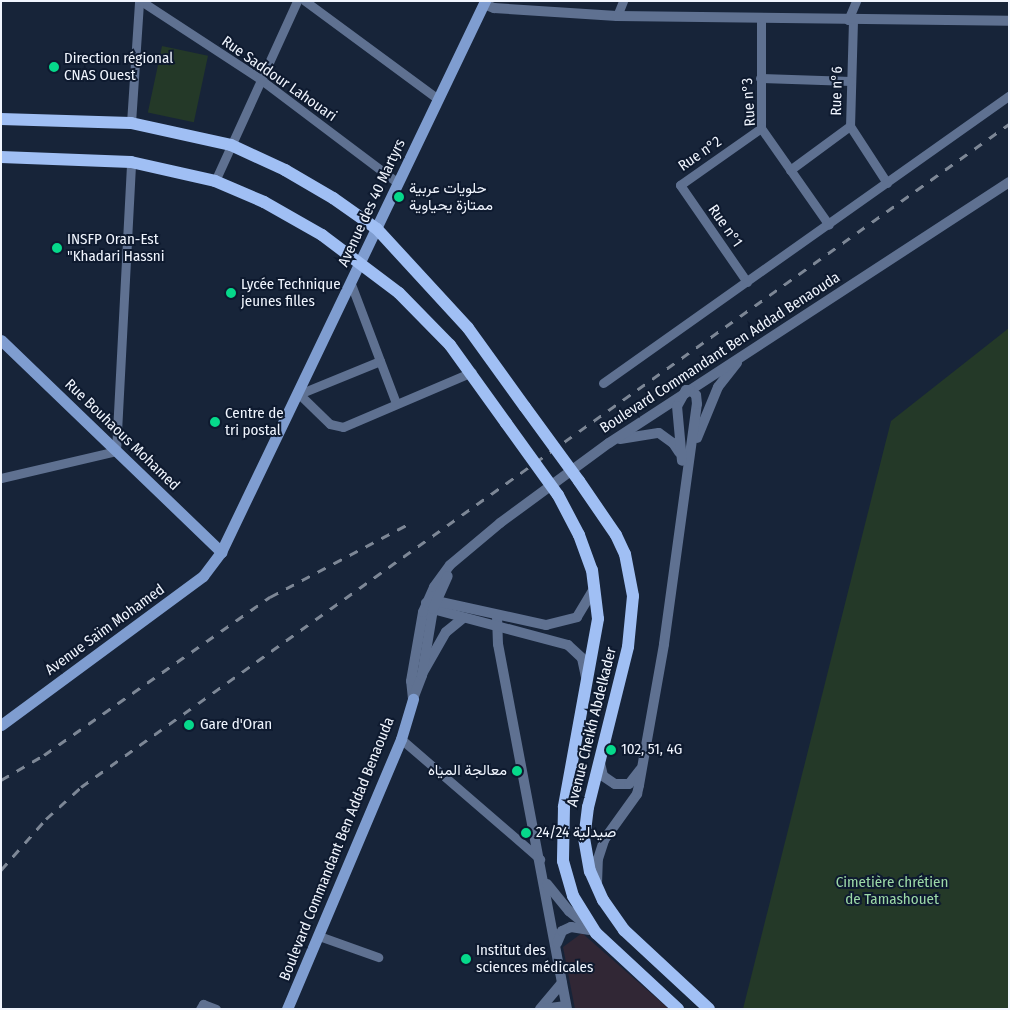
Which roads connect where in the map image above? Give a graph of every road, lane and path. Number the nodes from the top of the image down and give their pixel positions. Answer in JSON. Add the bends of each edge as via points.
{"nodes":[{"id":1,"x":140,"y":1,"type":"edge"},
{"id":2,"x":297,"y":1,"type":"edge"},
{"id":3,"x":305,"y":1,"type":"edge"},
{"id":4,"x":624,"y":1,"type":"edge"},
{"id":5,"x":856,"y":1,"type":"edge"},
{"id":6,"x":482,"y":2,"type":"edge"},
{"id":7,"x":617,"y":16,"type":"junction"},
{"id":8,"x":760,"y":17,"type":"junction"},
{"id":9,"x":850,"y":20,"type":"junction"},
{"id":10,"x":1009,"y":21,"type":"edge"},
{"id":11,"x":760,"y":78,"type":"junction"},
{"id":12,"x":260,"y":80,"type":"junction"},
{"id":13,"x":851,"y":81,"type":"junction"},
{"id":14,"x":1009,"y":96,"type":"edge"},
{"id":15,"x":438,"y":99,"type":"junction"},
{"id":16,"x":1,"y":119,"type":"edge"},
{"id":17,"x":131,"y":122,"type":"junction"},
{"id":18,"x":850,"y":126,"type":"junction"},
{"id":19,"x":761,"y":128,"type":"junction"},
{"id":20,"x":232,"y":145,"type":"junction"},
{"id":21,"x":1,"y":157,"type":"edge"},
{"id":22,"x":131,"y":162,"type":"junction"},
{"id":23,"x":790,"y":170,"type":"junction"},
{"id":24,"x":215,"y":181,"type":"junction"},
{"id":25,"x":1009,"y":182,"type":"edge"},
{"id":26,"x":398,"y":183,"type":"junction"},
{"id":27,"x":887,"y":183,"type":"junction"},
{"id":28,"x":680,"y":184,"type":"joint"},
{"id":29,"x":829,"y":225,"type":"junction"},
{"id":30,"x":377,"y":229,"type":"junction"},
{"id":31,"x":361,"y":263,"type":"junction"},
{"id":32,"x":748,"y":282,"type":"junction"},
{"id":33,"x":351,"y":284,"type":"junction"},
{"id":34,"x":1,"y":340,"type":"edge"},
{"id":35,"x":744,"y":355,"type":"junction"},
{"id":36,"x":380,"y":361,"type":"junction"},
{"id":37,"x":472,"y":372,"type":"junction"},
{"id":38,"x":603,"y":383,"type":"dead end"},
{"id":39,"x":686,"y":390,"type":"junction"},
{"id":40,"x":299,"y":394,"type":"junction"},
{"id":41,"x":396,"y":403,"type":"junction"},
{"id":42,"x":609,"y":443,"type":"junction"},
{"id":43,"x":116,"y":451,"type":"junction"},
{"id":44,"x":682,"y":461,"type":"junction"},
{"id":45,"x":1,"y":478,"type":"edge"},
{"id":46,"x":686,"y":480,"type":"junction"},
{"id":47,"x":221,"y":552,"type":"junction"},
{"id":48,"x":596,"y":586,"type":"junction"},
{"id":49,"x":432,"y":605,"type":"junction"},
{"id":50,"x":463,"y":618,"type":"junction"},
{"id":51,"x":496,"y":621,"type":"junction"},
{"id":52,"x":482,"y":622,"type":"junction"},
{"id":53,"x":499,"y":648,"type":"junction"},
{"id":54,"x":422,"y":675,"type":"junction"},
{"id":55,"x":587,"y":695,"type":"junction"},
{"id":56,"x":413,"y":699,"type":"junction"},
{"id":57,"x":1,"y":725,"type":"edge"},
{"id":58,"x":401,"y":739,"type":"junction"},
{"id":59,"x":599,"y":759,"type":"junction"},
{"id":60,"x":642,"y":767,"type":"junction"},
{"id":61,"x":540,"y":859,"type":"junction"},
{"id":62,"x":545,"y":882,"type":"junction"},
{"id":63,"x":596,"y":888,"type":"junction"},
{"id":64,"x":596,"y":933,"type":"junction"},
{"id":65,"x":319,"y":936,"type":"junction"},
{"id":66,"x":557,"y":942,"type":"junction"},
{"id":67,"x":378,"y":956,"type":"dead end"},
{"id":68,"x":562,"y":984,"type":"junction"},
{"id":69,"x":202,"y":1006,"type":"edge"},
{"id":70,"x":566,"y":1007,"type":"edge"},
{"id":71,"x":216,"y":1009,"type":"edge"},
{"id":72,"x":288,"y":1009,"type":"edge"},
{"id":73,"x":541,"y":1009,"type":"edge"},
{"id":74,"x":678,"y":1009,"type":"edge"},
{"id":75,"x":709,"y":1009,"type":"edge"}],
"edges":[{"from":1,"to":12,"type":"street","name":"Rue Saddour Lahouari"},
{"from":1,"to":17,"type":"street"},
{"from":2,"to":12,"type":"street"},
{"from":3,"to":15,"type":"street"},
{"from":4,"to":7,"type":"street"},
{"from":5,"to":9,"type":"street"},
{"from":6,"to":7,"type":"street","via":[[494,8]]},
{"from":6,"to":15,"type":"main road","name":"Avenue des 40 Martyrs"},
{"from":7,"to":8,"type":"street"},
{"from":8,"to":9,"type":"street"},
{"from":8,"to":11,"type":"street","name":"Rue n°3"},
{"from":9,"to":10,"type":"street"},
{"from":9,"to":13,"type":"street","name":"Rue n°6"},
{"from":11,"to":13,"type":"street"},
{"from":11,"to":19,"type":"street","name":"Rue n°3"},
{"from":12,"to":20,"type":"street"},
{"from":12,"to":26,"type":"street","name":"Rue Saddour Lahouari"},
{"from":13,"to":18,"type":"street","name":"Rue n°6"},
{"from":14,"to":27,"type":"street"},
{"from":15,"to":26,"type":"main road","name":"Avenue des 40 Martyrs"},
{"from":16,"to":17,"type":"main road","name":"Avenue Cheikh Abdelkader"},
{"from":17,"to":20,"type":"main road","name":"Avenue Cheikh Abdelkader"},
{"from":18,"to":23,"type":"street"},
{"from":18,"to":27,"type":"street","name":"Rue n°6"},
{"from":19,"to":23,"type":"street","name":"Rue n°3"},
{"from":19,"to":28,"type":"street","name":"Rue n°2"},
{"from":20,"to":24,"type":"street"},
{"from":20,"to":30,"type":"main road","name":"Avenue Cheikh Abdelkader","via":[[333,198]]},
{"from":21,"to":22,"type":"main road","name":"Avenue Cheikh Abdelkader"},
{"from":22,"to":24,"type":"main road","name":"Avenue Cheikh Abdelkader"},
{"from":22,"to":43,"type":"street"},
{"from":23,"to":29,"type":"street","name":"Rue n°3"},
{"from":24,"to":31,"type":"main road","name":"Avenue Cheikh Abdelkader","via":[[264,202]]},
{"from":25,"to":35,"type":"street","name":"Boulevard Commandant Ben Addad Benaouda"},
{"from":26,"to":30,"type":"main road","name":"Avenue des 40 Martyrs"},
{"from":27,"to":29,"type":"street"},
{"from":28,"to":32,"type":"street","name":"Rue n°1"},
{"from":29,"to":32,"type":"street"},
{"from":30,"to":31,"type":"main road","name":"Avenue des 40 Martyrs"},
{"from":30,"to":59,"type":"main road","name":"Avenue Cheikh Abdelkader","bridge":true,"via":[[468,328],[579,481],[626,554],[633,596],[628,647]]},
{"from":31,"to":33,"type":"main road","name":"Avenue des 40 Martyrs"},
{"from":31,"to":37,"type":"main road","name":"Avenue Cheikh Abdelkader","via":[[431,324]]},
{"from":32,"to":38,"type":"street"},
{"from":33,"to":36,"type":"street"},
{"from":33,"to":40,"type":"main road","name":"Avenue des 40 Martyrs"},
{"from":34,"to":43,"type":"main road","name":"Rue Bouhaous Mohamed"},
{"from":35,"to":39,"type":"street","name":"Boulevard Commandant Ben Addad Benaouda"},
{"from":35,"to":46,"type":"street","via":[[727,374],[711,402],[697,435]]},
{"from":36,"to":40,"type":"street"},
{"from":36,"to":41,"type":"street"},
{"from":37,"to":41,"type":"street"},
{"from":37,"to":48,"type":"main road","name":"Avenue Cheikh Abdelkader","bridge":true,"via":[[558,495],[580,535]]},
{"from":39,"to":42,"type":"street","name":"Boulevard Commandant Ben Addad Benaouda"},
{"from":39,"to":44,"type":"street","via":[[679,400],[676,414]]},
{"from":39,"to":46,"type":"street","via":[[694,392],[697,404]]},
{"from":40,"to":41,"type":"street","via":[[330,424],[342,426]]},
{"from":40,"to":47,"type":"main road","name":"Avenue des 40 Martyrs"},
{"from":42,"to":44,"type":"street","via":[[639,434],[659,433],[673,442]]},
{"from":42,"to":49,"type":"street","name":"Boulevard Commandant Ben Addad Benaouda","via":[[500,523],[455,561]]},
{"from":43,"to":45,"type":"street"},
{"from":43,"to":47,"type":"main road","name":"Rue Bouhaous Mohamed"},
{"from":44,"to":46,"type":"street"},
{"from":46,"to":60,"type":"street","via":[[665,635]]},
{"from":47,"to":57,"type":"main road","name":"Avenue Saïm Mohamed","via":[[203,576]]},
{"from":48,"to":51,"type":"street","via":[[582,611],[569,621],[546,625]]},
{"from":48,"to":55,"type":"main road","name":"Avenue Cheikh Abdelkader","via":[[598,619]]},
{"from":49,"to":50,"type":"street"},
{"from":49,"to":51,"type":"street"},
{"from":49,"to":54,"type":"street","name":"Boulevard Commandant Ben Addad Benaouda"},
{"from":49,"to":56,"type":"street","name":"Boulevard Commandant Ben Addad Benaouda","via":[[412,681]]},
{"from":50,"to":52,"type":"street"},
{"from":50,"to":54,"type":"street","via":[[446,632],[432,663]]},
{"from":51,"to":52,"type":"street"},
{"from":51,"to":53,"type":"street"},
{"from":51,"to":55,"type":"street","via":[[561,642],[577,652],[585,667]]},
{"from":52,"to":53,"type":"street"},
{"from":53,"to":61,"type":"street"},
{"from":54,"to":56,"type":"street","name":"Boulevard Commandant Ben Addad Benaouda"},
{"from":55,"to":64,"type":"main road","name":"Avenue Cheikh Abdelkader","via":[[564,806],[561,845],[573,896]]},
{"from":56,"to":58,"type":"main road","name":"Boulevard Commandant Ben Addad Benaouda"},
{"from":58,"to":61,"type":"street"},
{"from":58,"to":65,"type":"main road","name":"Boulevard Commandant Ben Addad Benaouda"},
{"from":59,"to":60,"type":"street","via":[[604,776],[615,784],[630,784]]},
{"from":59,"to":63,"type":"main road","name":"Avenue Cheikh Abdelkader","via":[[584,838]]},
{"from":60,"to":63,"type":"street","via":[[637,794],[600,849]]},
{"from":61,"to":62,"type":"street"},
{"from":62,"to":64,"type":"street","via":[[569,911]]},
{"from":62,"to":66,"type":"street"},
{"from":63,"to":75,"type":"main road","name":"Avenue Cheikh Abdelkader","via":[[634,942]]},
{"from":64,"to":66,"type":"street","via":[[571,927],[562,931]]},
{"from":64,"to":74,"type":"main road","name":"Avenue Cheikh Abdelkader"},
{"from":65,"to":67,"type":"street"},
{"from":65,"to":72,"type":"main road","name":"Boulevard Commandant Ben Addad Benaouda"},
{"from":66,"to":68,"type":"street"},
{"from":68,"to":70,"type":"street"},
{"from":68,"to":73,"type":"street"},
{"from":69,"to":71,"type":"street"},
{"from":70,"to":73,"type":"street"}]}
